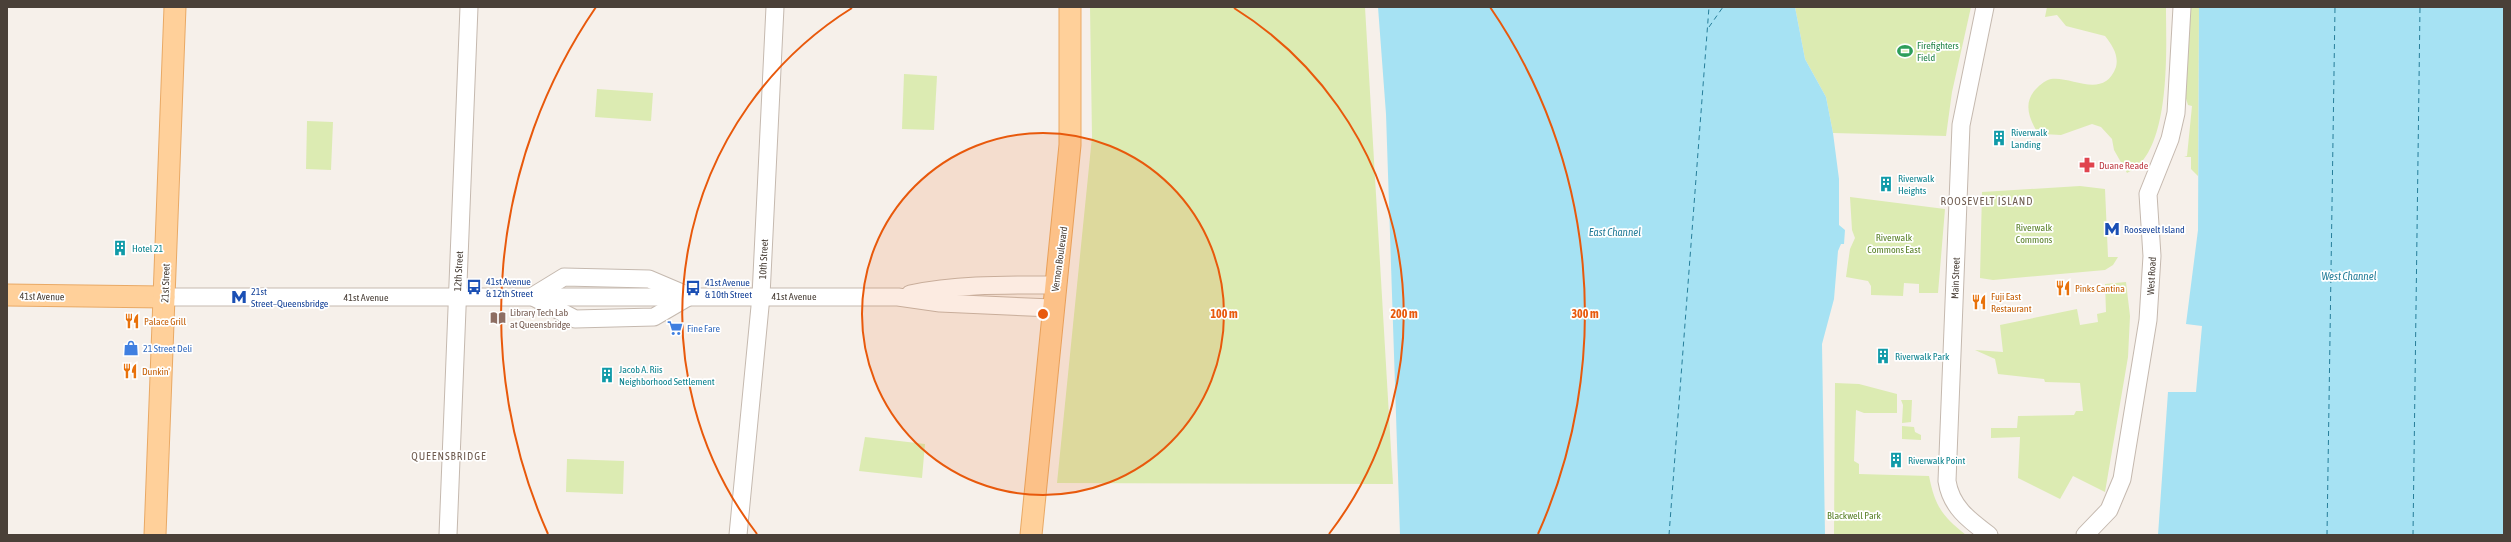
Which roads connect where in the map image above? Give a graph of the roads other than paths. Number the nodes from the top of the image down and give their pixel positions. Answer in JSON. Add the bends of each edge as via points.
{"nodes":[{"id":1,"x":175,"y":7,"type":"edge"},
{"id":2,"x":468,"y":7,"type":"edge"},
{"id":3,"x":775,"y":7,"type":"edge"},
{"id":4,"x":1070,"y":7,"type":"edge"},
{"id":5,"x":1985,"y":7,"type":"edge"},
{"id":6,"x":2182,"y":7,"type":"edge"},
{"id":7,"x":1055,"y":285,"type":"junction"},
{"id":8,"x":7,"y":295,"type":"edge"},
{"id":9,"x":761,"y":296,"type":"junction"},
{"id":10,"x":164,"y":297,"type":"junction"},
{"id":11,"x":456,"y":297,"type":"junction"},
{"id":12,"x":898,"y":297,"type":"junction"},
{"id":13,"x":1052,"y":308,"type":"junction"},
{"id":14,"x":155,"y":535,"type":"edge"},
{"id":15,"x":448,"y":535,"type":"edge"},
{"id":16,"x":738,"y":535,"type":"edge"},
{"id":17,"x":1031,"y":535,"type":"edge"},
{"id":18,"x":1988,"y":535,"type":"edge"},
{"id":19,"x":2085,"y":535,"type":"edge"}],
"edges":[{"from":1,"to":10,"type":"main road","name":"21st Street"},
{"from":2,"to":11,"type":"street","name":"12th Street"},
{"from":3,"to":9,"type":"street","name":"10th Street"},
{"from":4,"to":7,"type":"main road","name":"Vernon Boulevard","via":[[1070,139],[1062,238]]},
{"from":5,"to":18,"type":"street","name":"Main Street","via":[[1961,125],[1947,481],[1949,492],[1959,509]]},
{"from":6,"to":19,"type":"street","name":"West Road","via":[[2176,114],[2170,139],[2148,194],[2152,268],[2148,320],[2122,479],[2109,510]]},
{"from":7,"to":12,"type":"street","name":"41st Avenue","via":[[939,288]]},
{"from":7,"to":13,"type":"main road","name":"Vernon Boulevard"},
{"from":8,"to":10,"type":"main road","name":"41st Avenue"},
{"from":9,"to":11,"type":"street","name":"41st Avenue"},
{"from":9,"to":12,"type":"street","name":"41st Avenue"},
{"from":9,"to":16,"type":"street","name":"10th Street"},
{"from":10,"to":11,"type":"street","name":"41st Avenue"},
{"from":10,"to":14,"type":"main road","name":"21st Street"},
{"from":11,"to":15,"type":"street","name":"12th Street"},
{"from":12,"to":13,"type":"street","name":"41st Avenue","via":[[940,303]]},
{"from":13,"to":17,"type":"main road","name":"Vernon Boulevard"}]}
